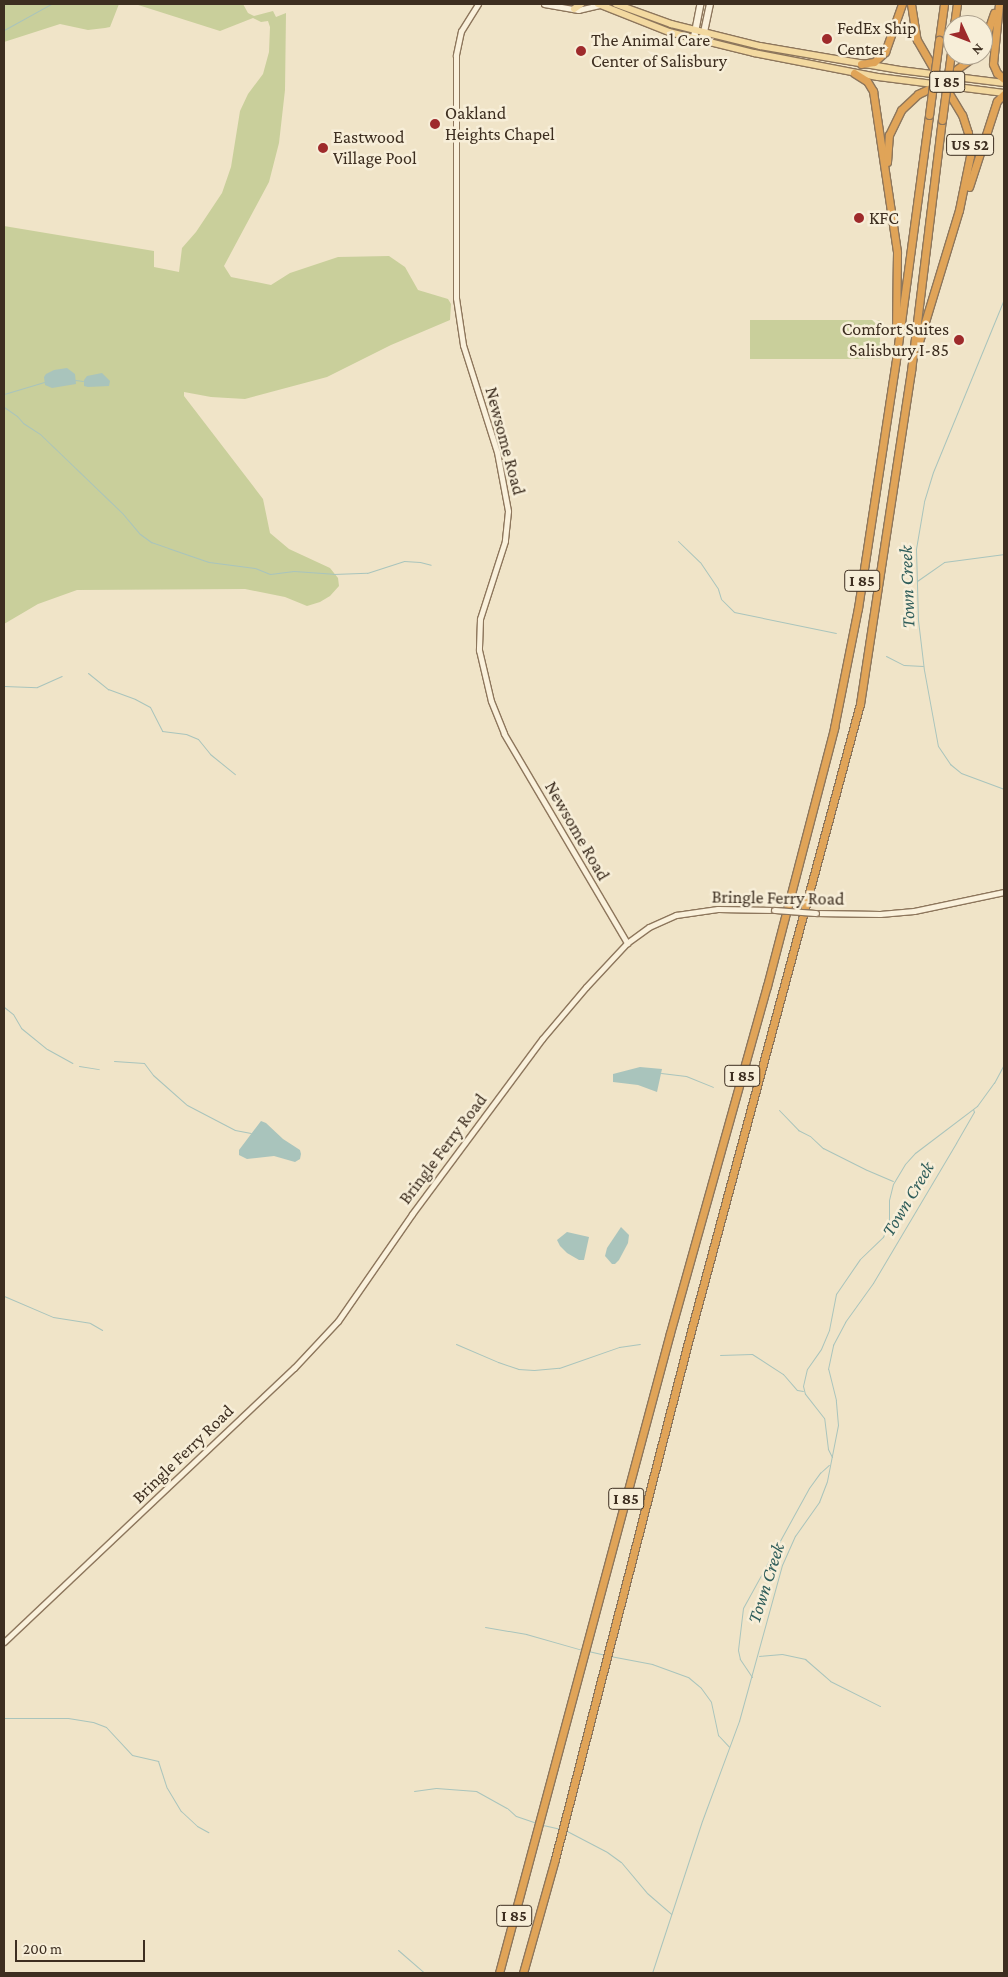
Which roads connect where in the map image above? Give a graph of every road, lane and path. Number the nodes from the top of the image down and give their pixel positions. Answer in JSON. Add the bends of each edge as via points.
{"nodes":[{"id":1,"x":478,"y":4,"type":"edge"},
{"id":2,"x":544,"y":4,"type":"edge"},
{"id":3,"x":581,"y":4,"type":"edge"},
{"id":4,"x":599,"y":4,"type":"edge"},
{"id":5,"x":616,"y":4,"type":"edge"},
{"id":6,"x":702,"y":4,"type":"edge"},
{"id":7,"x":710,"y":4,"type":"edge"},
{"id":8,"x":902,"y":4,"type":"edge"},
{"id":9,"x":911,"y":4,"type":"edge"},
{"id":10,"x":944,"y":4,"type":"edge"},
{"id":11,"x":997,"y":4,"type":"edge"},
{"id":12,"x":574,"y":9,"type":"junction"},
{"id":13,"x":993,"y":19,"type":"edge"},
{"id":14,"x":696,"y":31,"type":"junction"},
{"id":15,"x":704,"y":33,"type":"junction"},
{"id":16,"x":698,"y":40,"type":"junction"},
{"id":17,"x":861,"y":64,"type":"junction"},
{"id":18,"x":949,"y":65,"type":"edge"},
{"id":19,"x":963,"y":65,"type":"edge"},
{"id":20,"x":854,"y":73,"type":"junction"},
{"id":21,"x":1004,"y":79,"type":"edge"},
{"id":22,"x":942,"y":81,"type":"junction"},
{"id":23,"x":1004,"y":83,"type":"edge"},
{"id":24,"x":1004,"y":94,"type":"edge"},
{"id":25,"x":891,"y":212,"type":"junction"},
{"id":26,"x":954,"y":225,"type":"junction"},
{"id":27,"x":897,"y":352,"type":"junction"},
{"id":28,"x":911,"y":371,"type":"junction"},
{"id":29,"x":1004,"y":892,"type":"edge"},
{"id":30,"x":627,"y":942,"type":"junction"},
{"id":31,"x":4,"y":1642,"type":"edge"},
{"id":32,"x":499,"y":1973,"type":"edge"},
{"id":33,"x":523,"y":1973,"type":"edge"}],
"edges":[{"from":1,"to":30,"type":"street","name":"Newsome Road","via":[[461,31],[456,55],[456,298],[463,345],[497,452],[508,511],[505,541],[480,619],[479,650],[491,700],[504,734]]},
{"from":2,"to":12,"type":"street"},
{"from":3,"to":12,"type":"main road"},
{"from":4,"to":12,"type":"street"},
{"from":4,"to":16,"type":"main road","via":[[654,27]]},
{"from":5,"to":14,"type":"main road"},
{"from":6,"to":14,"type":"main road"},
{"from":7,"to":15,"type":"main road"},
{"from":8,"to":17,"type":"highway","via":[[885,52],[875,61]]},
{"from":9,"to":22,"type":"highway","via":[[917,40]]},
{"from":10,"to":27,"type":"highway","number":"I 85","bridge":true},
{"from":11,"to":13,"type":"highway"},
{"from":11,"to":21,"type":"highway","via":[[993,64]]},
{"from":14,"to":15,"type":"main road"},
{"from":14,"to":16,"type":"main road"},
{"from":15,"to":16,"type":"main road"},
{"from":15,"to":17,"type":"main road"},
{"from":16,"to":20,"type":"main road"},
{"from":17,"to":22,"type":"main road"},
{"from":18,"to":28,"type":"highway","number":"I 85","bridge":true},
{"from":19,"to":22,"type":"highway"},
{"from":20,"to":22,"type":"main road"},
{"from":20,"to":25,"type":"highway","via":[[867,81],[873,90]]},
{"from":22,"to":23,"type":"main road"},
{"from":22,"to":24,"type":"main road"},
{"from":22,"to":25,"type":"highway","via":[[906,104],[890,131],[887,154]]},
{"from":22,"to":26,"type":"highway","number":"US 52","via":[[963,118],[970,148],[968,172]]},
{"from":24,"to":26,"type":"highway","via":[[997,101]]},
{"from":25,"to":27,"type":"highway","via":[[897,262]]},
{"from":26,"to":28,"type":"highway","number":"US 52"},
{"from":27,"to":32,"type":"highway","number":"I 85","via":[[858,608],[832,737]]},
{"from":28,"to":33,"type":"highway","number":"I 85","via":[[860,704]]},
{"from":29,"to":30,"type":"street","name":"Bringle Ferry Road","bridge":true,"via":[[914,911],[880,914],[718,909],[684,914],[649,927]]},
{"from":30,"to":31,"type":"street","name":"Bringle Ferry Road","via":[[542,1039],[417,1207],[338,1321],[294,1368]]}]}
